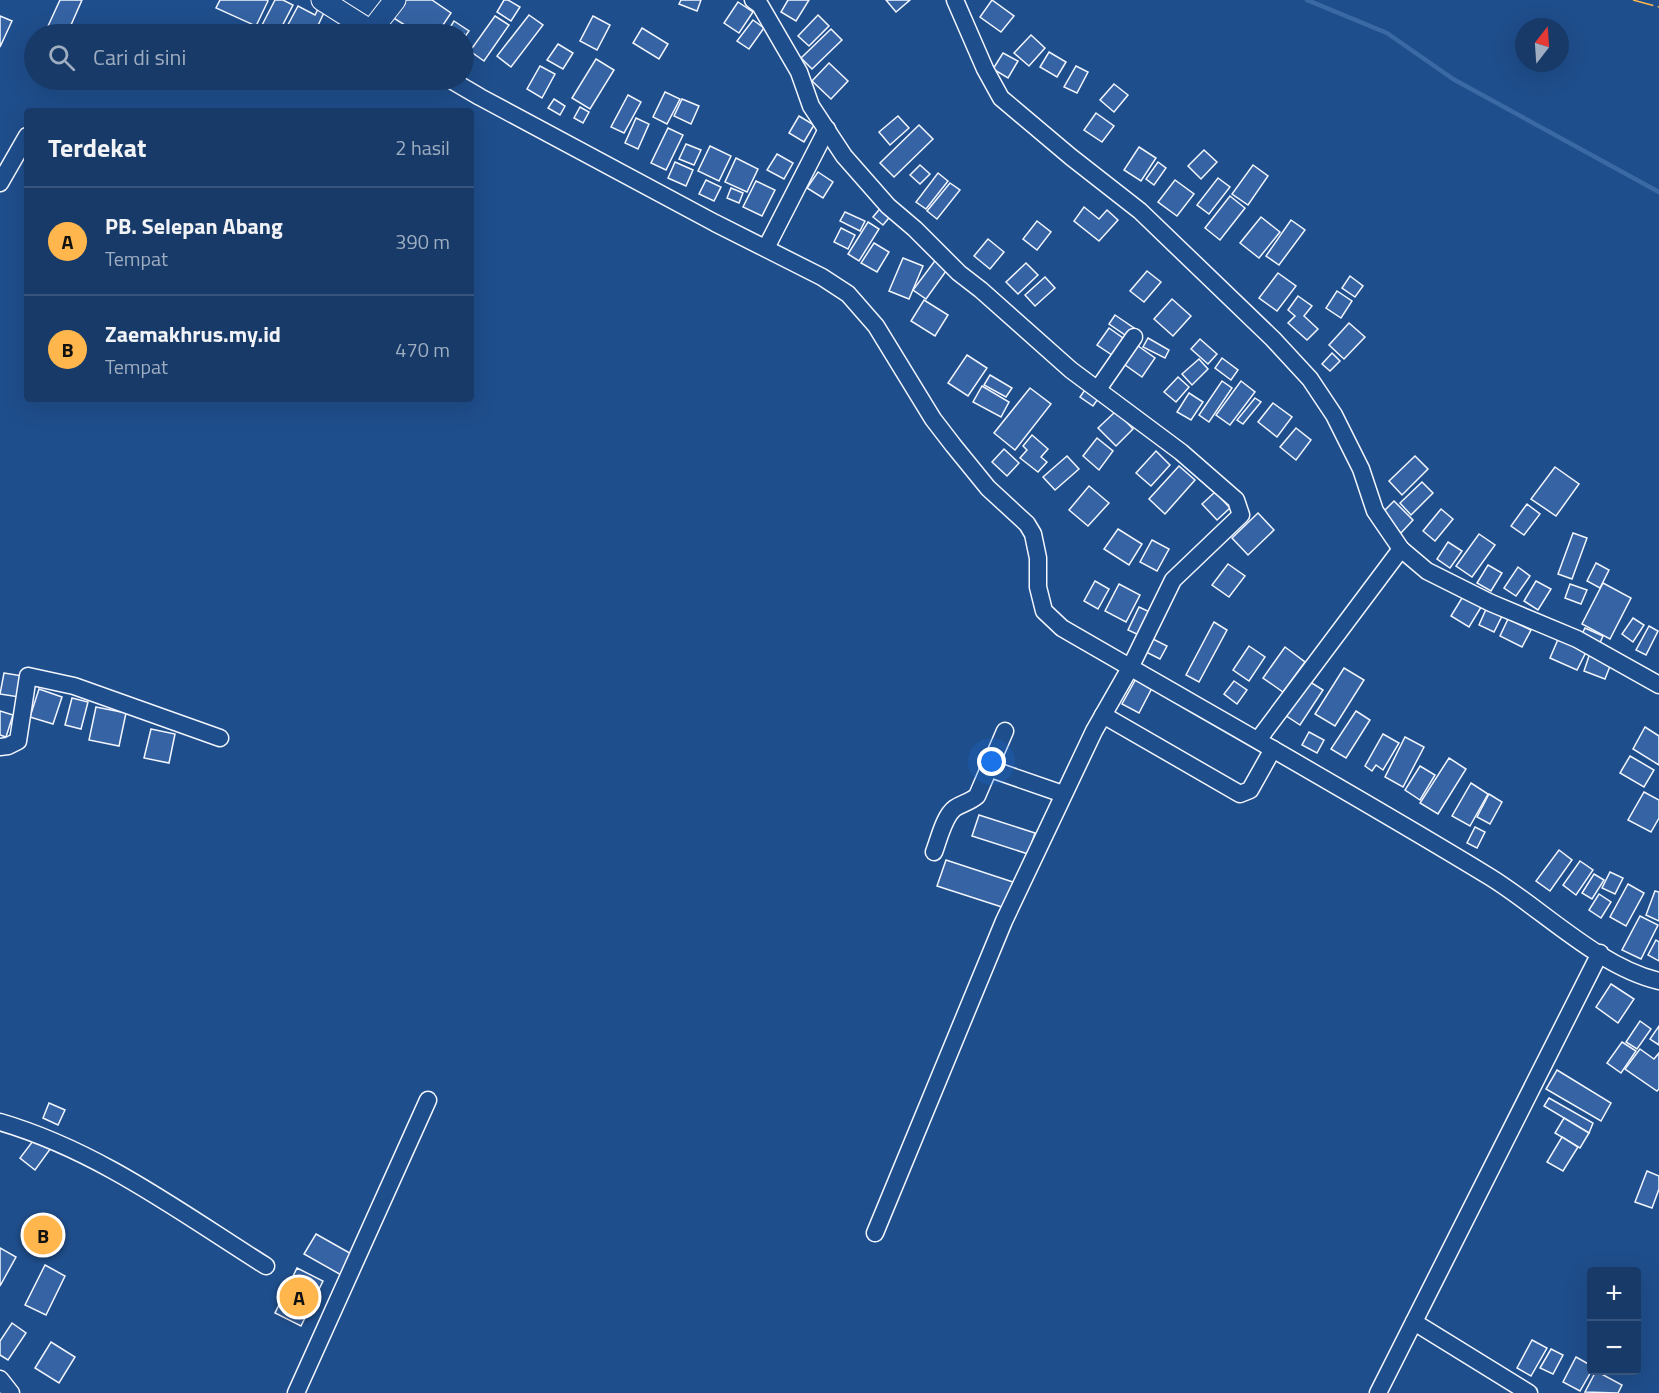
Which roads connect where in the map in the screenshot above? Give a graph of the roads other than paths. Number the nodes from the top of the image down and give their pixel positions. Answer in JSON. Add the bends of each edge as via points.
{"nodes":[{"id":1,"x":322,"y":0,"type":"edge"},
{"id":2,"x":395,"y":0,"type":"edge"},
{"id":3,"x":753,"y":0,"type":"edge"},
{"id":4,"x":955,"y":0,"type":"edge"},
{"id":5,"x":360,"y":24,"type":"edge"},
{"id":6,"x":380,"y":24,"type":"edge"},
{"id":7,"x":469,"y":90,"type":"edge"},
{"id":8,"x":826,"y":129,"type":"junction"},
{"id":9,"x":24,"y":141,"type":"edge"},
{"id":10,"x":0,"y":183,"type":"edge"},
{"id":11,"x":766,"y":248,"type":"junction"},
{"id":12,"x":1134,"y":337,"type":"dead end"},
{"id":13,"x":1098,"y":389,"type":"junction"},
{"id":14,"x":1401,"y":549,"type":"junction"},
{"id":15,"x":1130,"y":668,"type":"junction"},
{"id":16,"x":1659,"y":685,"type":"edge"},
{"id":17,"x":1102,"y":715,"type":"junction"},
{"id":18,"x":1005,"y":731,"type":"dead end"},
{"id":19,"x":220,"y":738,"type":"dead end"},
{"id":20,"x":1258,"y":740,"type":"junction"},
{"id":21,"x":0,"y":747,"type":"edge"},
{"id":22,"x":1273,"y":749,"type":"junction"},
{"id":23,"x":988,"y":768,"type":"junction"},
{"id":24,"x":1064,"y":794,"type":"junction"},
{"id":25,"x":934,"y":852,"type":"dead end"},
{"id":26,"x":1599,"y":953,"type":"junction"},
{"id":27,"x":1659,"y":981,"type":"edge"},
{"id":28,"x":428,"y":1100,"type":"dead end"},
{"id":29,"x":0,"y":1122,"type":"edge"},
{"id":30,"x":875,"y":1233,"type":"dead end"},
{"id":31,"x":266,"y":1266,"type":"dead end"},
{"id":32,"x":1413,"y":1322,"type":"junction"},
{"id":33,"x":0,"y":1379,"type":"edge"},
{"id":34,"x":11,"y":1393,"type":"edge"},
{"id":35,"x":296,"y":1393,"type":"edge"},
{"id":36,"x":1378,"y":1393,"type":"edge"},
{"id":37,"x":1529,"y":1393,"type":"edge"}],
"edges":[{"from":1,"to":5,"type":"main road"},
{"from":2,"to":6,"type":"main road"},
{"from":3,"to":8,"type":"street","via":[[760,5],[793,62],[811,106]]},
{"from":4,"to":14,"type":"street","via":[[1001,98],[1140,211],[1274,339],[1310,379],[1334,415],[1361,470],[1375,511]]},
{"from":7,"to":11,"type":"street"},
{"from":8,"to":11,"type":"street"},
{"from":8,"to":13,"type":"street","via":[[888,206],[959,273]]},
{"from":9,"to":10,"type":"street"},
{"from":11,"to":15,"type":"street","via":[[848,294],[876,326],[933,419],[988,488],[1033,534],[1044,611],[1062,628]]},
{"from":12,"to":13,"type":"street"},
{"from":13,"to":15,"type":"street","via":[[1236,500],[1241,515],[1173,580]]},
{"from":14,"to":16,"type":"street","via":[[1427,571],[1577,639]]},
{"from":14,"to":20,"type":"street"},
{"from":15,"to":17,"type":"street"},
{"from":15,"to":20,"type":"street"},
{"from":17,"to":22,"type":"street","via":[[1240,794],[1250,790]]},
{"from":17,"to":24,"type":"street"},
{"from":18,"to":23,"type":"street"},
{"from":19,"to":21,"type":"street","via":[[74,686],[28,676],[18,741]]},
{"from":20,"to":22,"type":"street"},
{"from":22,"to":26,"type":"street","via":[[1506,887]]},
{"from":23,"to":24,"type":"street"},
{"from":23,"to":25,"type":"street","via":[[976,796],[950,812]]},
{"from":24,"to":30,"type":"street","via":[[1004,921]]},
{"from":26,"to":27,"type":"street","via":[[1625,969]]},
{"from":26,"to":32,"type":"street"},
{"from":28,"to":35,"type":"street"},
{"from":29,"to":31,"type":"street","via":[[91,1157]]},
{"from":32,"to":36,"type":"street"},
{"from":32,"to":37,"type":"street"},
{"from":33,"to":34,"type":"street"}]}
